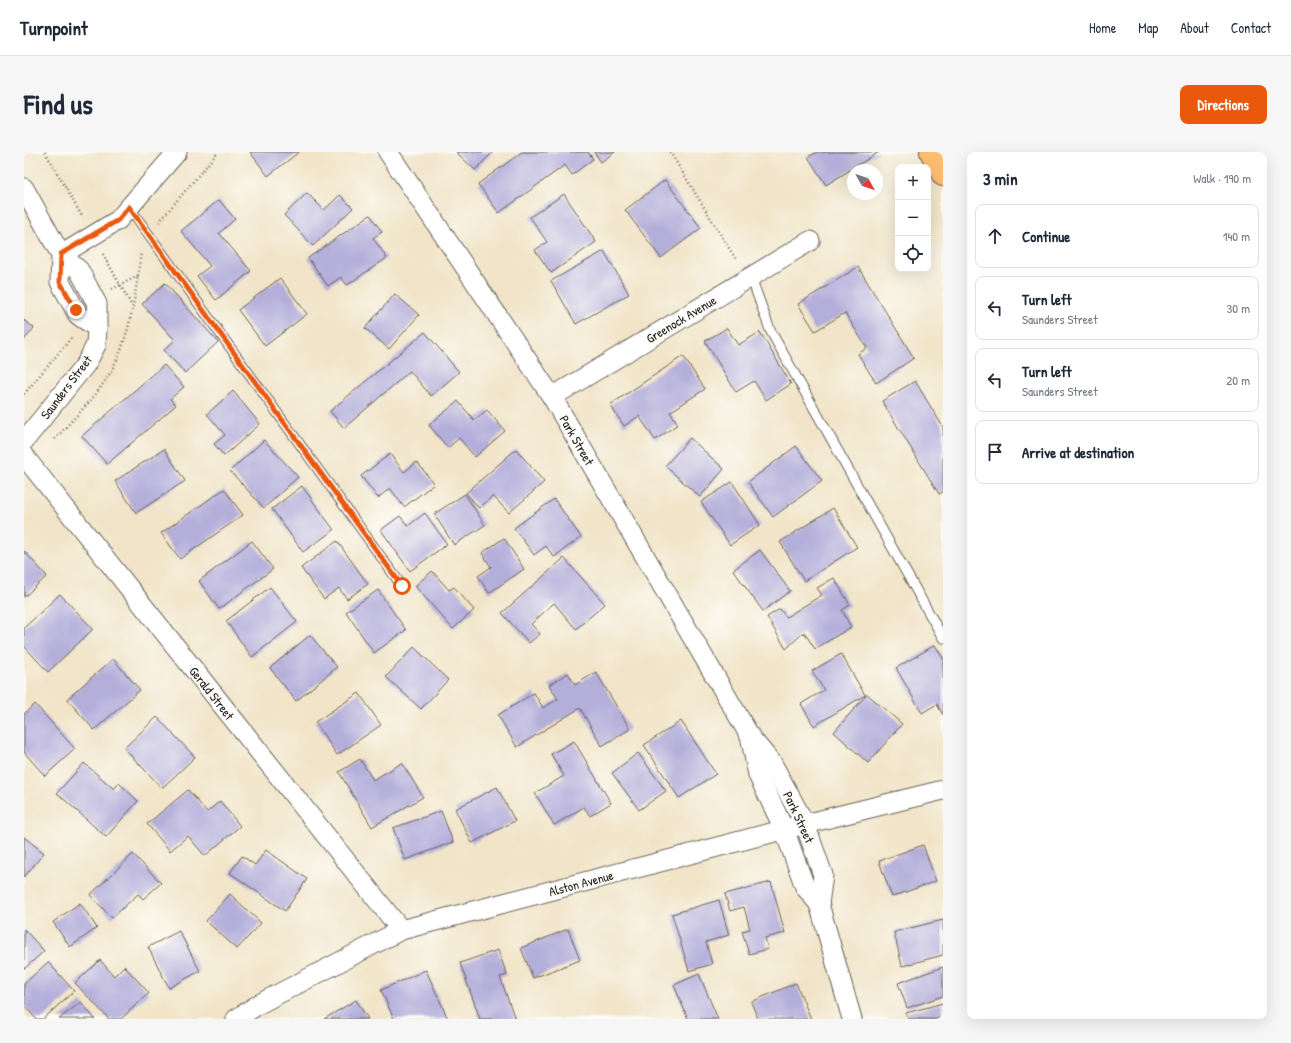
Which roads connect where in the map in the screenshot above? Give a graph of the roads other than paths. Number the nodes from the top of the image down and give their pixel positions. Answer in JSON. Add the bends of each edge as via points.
{"nodes":[{"id":1,"x":177,"y":152,"type":"edge"},
{"id":2,"x":388,"y":152,"type":"edge"},
{"id":3,"x":930,"y":152,"type":"edge"},
{"id":4,"x":943,"y":175,"type":"edge"},
{"id":5,"x":24,"y":188,"type":"edge"},
{"id":6,"x":129,"y":207,"type":"junction"},
{"id":7,"x":810,"y":241,"type":"dead end"},
{"id":8,"x":61,"y":254,"type":"junction"},
{"id":9,"x":749,"y":278,"type":"junction"},
{"id":10,"x":552,"y":397,"type":"junction"},
{"id":11,"x":24,"y":442,"type":"edge"},
{"id":12,"x":24,"y":456,"type":"edge"},
{"id":13,"x":402,"y":586,"type":"dead end"},
{"id":14,"x":943,"y":638,"type":"edge"},
{"id":15,"x":751,"y":738,"type":"junction"},
{"id":16,"x":943,"y":790,"type":"edge"},
{"id":17,"x":805,"y":824,"type":"junction"},
{"id":18,"x":784,"y":830,"type":"junction"},
{"id":19,"x":819,"y":904,"type":"junction"},
{"id":20,"x":400,"y":930,"type":"junction"},
{"id":21,"x":236,"y":1019,"type":"edge"},
{"id":22,"x":852,"y":1019,"type":"edge"}],
"edges":[{"from":1,"to":6,"type":"street"},
{"from":2,"to":10,"type":"street","name":"Park Street"},
{"from":3,"to":4,"type":"highway"},
{"from":5,"to":8,"type":"street","name":"Saunders Street"},
{"from":6,"to":8,"type":"street","via":[[118,220]]},
{"from":6,"to":13,"type":"lane"},
{"from":7,"to":9,"type":"street","name":"Greenock Avenue"},
{"from":8,"to":11,"type":"street","name":"Saunders Street","via":[[79,270],[97,304],[96,345],[86,364]]},
{"from":9,"to":10,"type":"street","name":"Greenock Avenue"},
{"from":9,"to":14,"type":"lane","via":[[770,330]]},
{"from":10,"to":15,"type":"street","name":"Park Street"},
{"from":12,"to":20,"type":"street","name":"Gerald Street"},
{"from":15,"to":17,"type":"street","name":"Park Street","via":[[772,762]]},
{"from":15,"to":18,"type":"street","name":"Park Street","via":[[758,775]]},
{"from":16,"to":17,"type":"street","name":"Alston Avenue"},
{"from":17,"to":18,"type":"street","name":"Alston Avenue"},
{"from":17,"to":19,"type":"street","name":"Park Street","via":[[823,875]]},
{"from":18,"to":19,"type":"street","name":"Park Street","via":[[805,887]]},
{"from":18,"to":20,"type":"street","name":"Alston Avenue"},
{"from":19,"to":22,"type":"street","name":"Park Street"},
{"from":20,"to":21,"type":"street","name":"Alston Avenue","via":[[259,1004]]}]}
